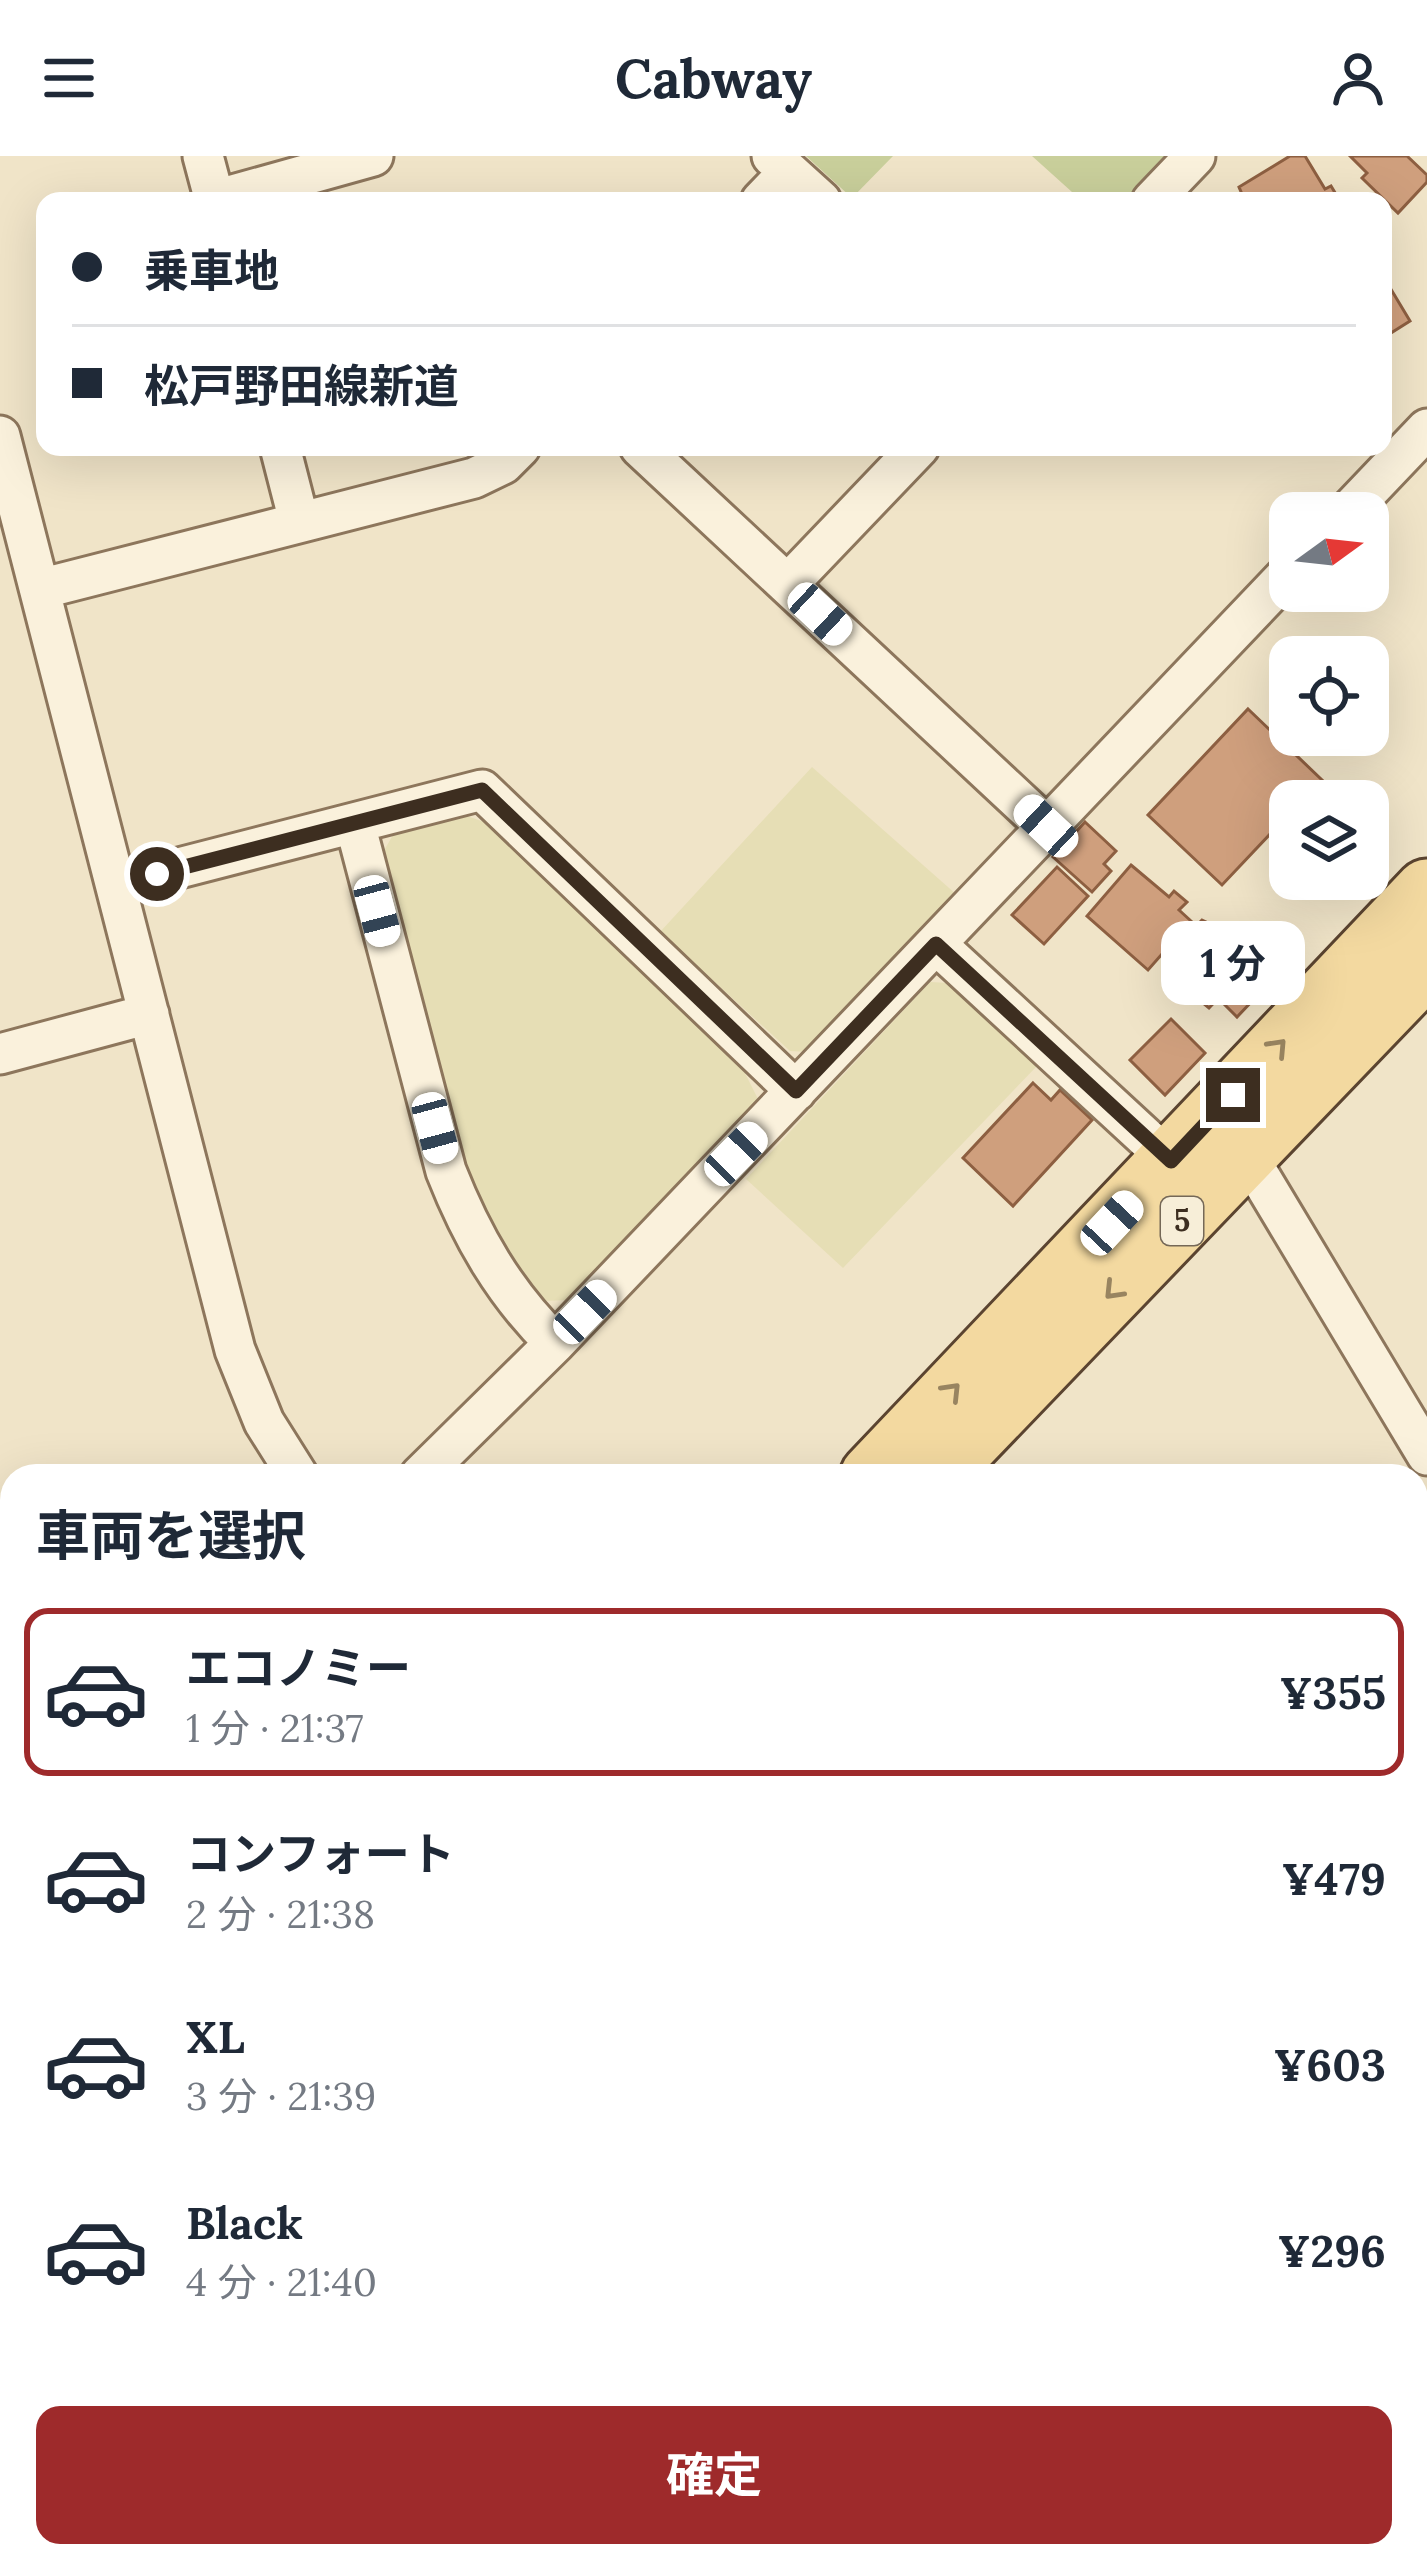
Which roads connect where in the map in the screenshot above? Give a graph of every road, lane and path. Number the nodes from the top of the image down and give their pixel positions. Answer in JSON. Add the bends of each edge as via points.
{"nodes":[{"id":1,"x":203,"y":156,"type":"edge"},
{"id":2,"x":374,"y":156,"type":"edge"},
{"id":3,"x":1195,"y":156,"type":"edge"},
{"id":4,"x":781,"y":164,"type":"edge"},
{"id":5,"x":213,"y":192,"type":"edge"},
{"id":6,"x":247,"y":192,"type":"edge"},
{"id":7,"x":766,"y":192,"type":"edge"},
{"id":8,"x":811,"y":192,"type":"edge"},
{"id":9,"x":1161,"y":192,"type":"edge"},
{"id":10,"x":1427,"y":430,"type":"edge"},
{"id":11,"x":0,"y":436,"type":"edge"},
{"id":12,"x":282,"y":456,"type":"edge"},
{"id":13,"x":511,"y":456,"type":"edge"},
{"id":14,"x":650,"y":456,"type":"edge"},
{"id":15,"x":910,"y":456,"type":"edge"},
{"id":16,"x":1367,"y":492,"type":"edge"},
{"id":17,"x":299,"y":521,"type":"junction"},
{"id":18,"x":788,"y":584,"type":"junction"},
{"id":19,"x":40,"y":589,"type":"junction"},
{"id":20,"x":1269,"y":594,"type":"edge"},
{"id":21,"x":355,"y":824,"type":"junction"},
{"id":22,"x":1046,"y":826,"type":"junction"},
{"id":23,"x":117,"y":884,"type":"junction"},
{"id":24,"x":1427,"y":891,"type":"edge"},
{"id":25,"x":936,"y":944,"type":"junction"},
{"id":26,"x":1427,"y":964,"type":"edge"},
{"id":27,"x":149,"y":1014,"type":"junction"},
{"id":28,"x":0,"y":1054,"type":"edge"},
{"id":29,"x":796,"y":1091,"type":"junction"},
{"id":30,"x":1247,"y":1156,"type":"junction"},
{"id":31,"x":1171,"y":1161,"type":"junction"},
{"id":32,"x":554,"y":1343,"type":"junction"},
{"id":33,"x":1427,"y":1455,"type":"edge"},
{"id":34,"x":291,"y":1464,"type":"edge"},
{"id":35,"x":432,"y":1464,"type":"edge"},
{"id":36,"x":883,"y":1464,"type":"edge"},
{"id":37,"x":947,"y":1464,"type":"edge"}],
"edges":[{"from":1,"to":5,"type":"street"},
{"from":2,"to":6,"type":"street"},
{"from":3,"to":9,"type":"street"},
{"from":4,"to":7,"type":"street"},
{"from":4,"to":8,"type":"street"},
{"from":10,"to":16,"type":"street"},
{"from":11,"to":19,"type":"street"},
{"from":12,"to":17,"type":"street"},
{"from":13,"to":17,"type":"street","via":[[474,478]]},
{"from":14,"to":18,"type":"street"},
{"from":15,"to":18,"type":"street"},
{"from":17,"to":19,"type":"street"},
{"from":18,"to":22,"type":"street"},
{"from":19,"to":23,"type":"street"},
{"from":20,"to":22,"type":"street"},
{"from":21,"to":23,"type":"street"},
{"from":21,"to":29,"type":"street","via":[[482,790]]},
{"from":21,"to":32,"type":"street","via":[[460,1209],[523,1312]]},
{"from":22,"to":25,"type":"street"},
{"from":23,"to":27,"type":"street"},
{"from":31,"to":24,"type":"main road","number":"5","one_way":true},
{"from":25,"to":29,"type":"street"},
{"from":25,"to":31,"type":"street"},
{"from":26,"to":30,"type":"main road","number":"5"},
{"from":27,"to":28,"type":"street"},
{"from":27,"to":34,"type":"street","via":[[235,1350]]},
{"from":29,"to":32,"type":"street"},
{"from":30,"to":33,"type":"street"},
{"from":30,"to":37,"type":"main road","number":"5","one_way":true},
{"from":36,"to":31,"type":"main road","number":"5","one_way":true},
{"from":32,"to":35,"type":"street"}]}
